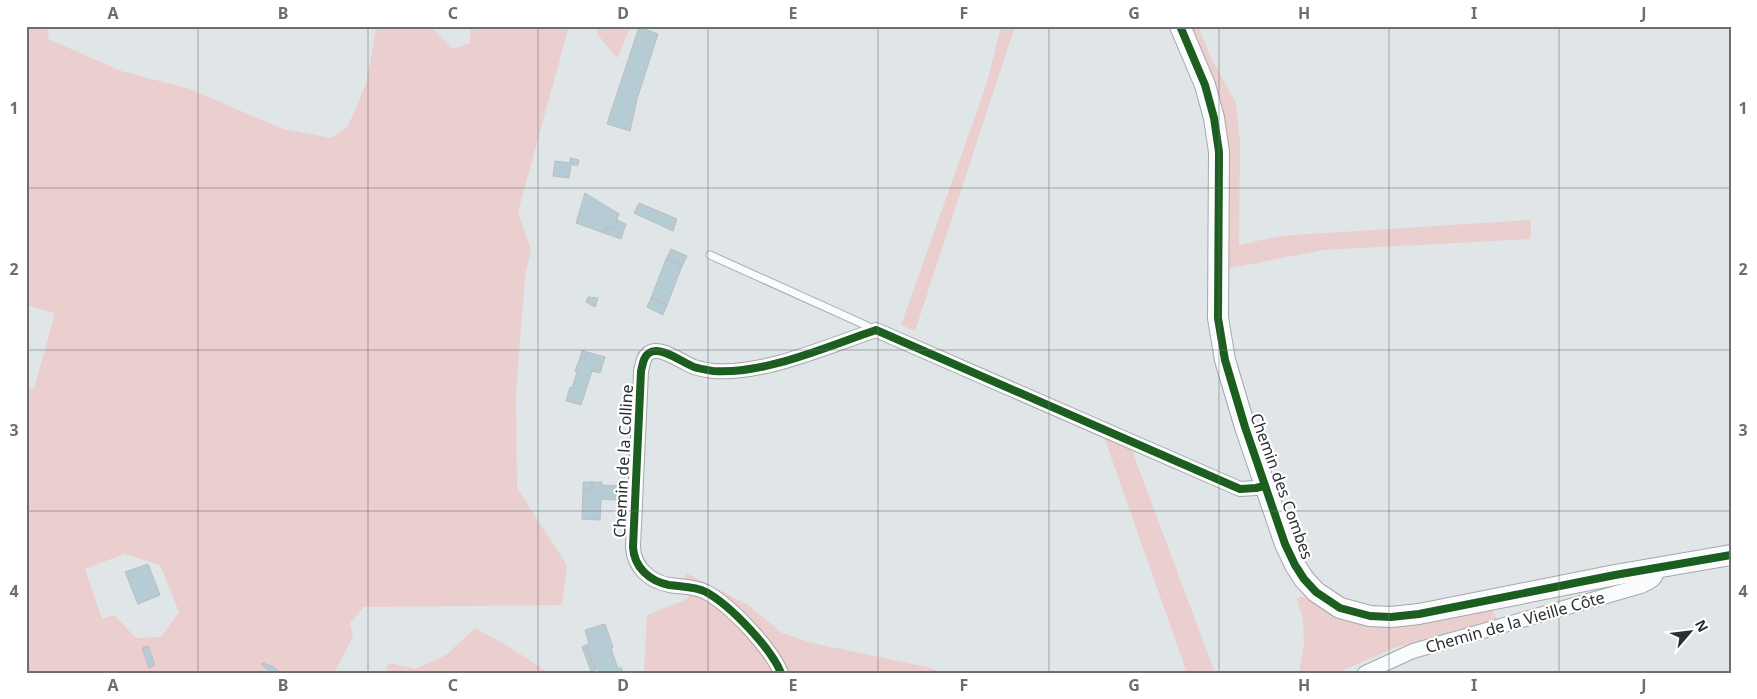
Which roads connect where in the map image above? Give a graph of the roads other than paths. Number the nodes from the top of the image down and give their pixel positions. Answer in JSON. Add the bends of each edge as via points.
{"nodes":[{"id":1,"x":1180,"y":26,"type":"edge"},
{"id":2,"x":710,"y":256,"type":"dead end"},
{"id":3,"x":876,"y":330,"type":"junction"},
{"id":4,"x":1264,"y":486,"type":"junction"},
{"id":5,"x":1731,"y":555,"type":"edge"},
{"id":6,"x":1656,"y":568,"type":"junction"},
{"id":7,"x":781,"y":673,"type":"edge"},
{"id":8,"x":1364,"y":673,"type":"edge"}],
"edges":[{"from":1,"to":4,"type":"street","name":"Chemin des Combes","via":[[1205,85],[1214,118],[1219,152],[1218,318],[1225,360]]},
{"from":2,"to":3,"type":"lane"},
{"from":3,"to":4,"type":"street","via":[[1240,489]]},
{"from":3,"to":7,"type":"street","name":"Chemin de la Colline","via":[[777,363],[741,370],[696,368],[656,350],[644,358],[632,547],[636,564],[658,580],[691,586],[722,604],[757,638],[777,662]]},
{"from":4,"to":6,"type":"street","name":"Chemin des Combes","via":[[1285,544],[1304,579],[1316,592],[1340,608],[1370,616],[1419,614]]},
{"from":5,"to":6,"type":"street","name":"Chemin des Combes"},
{"from":6,"to":8,"type":"street","name":"Chemin de la Vieille Côte","via":[[1655,578],[1641,586],[1413,651]]}]}
